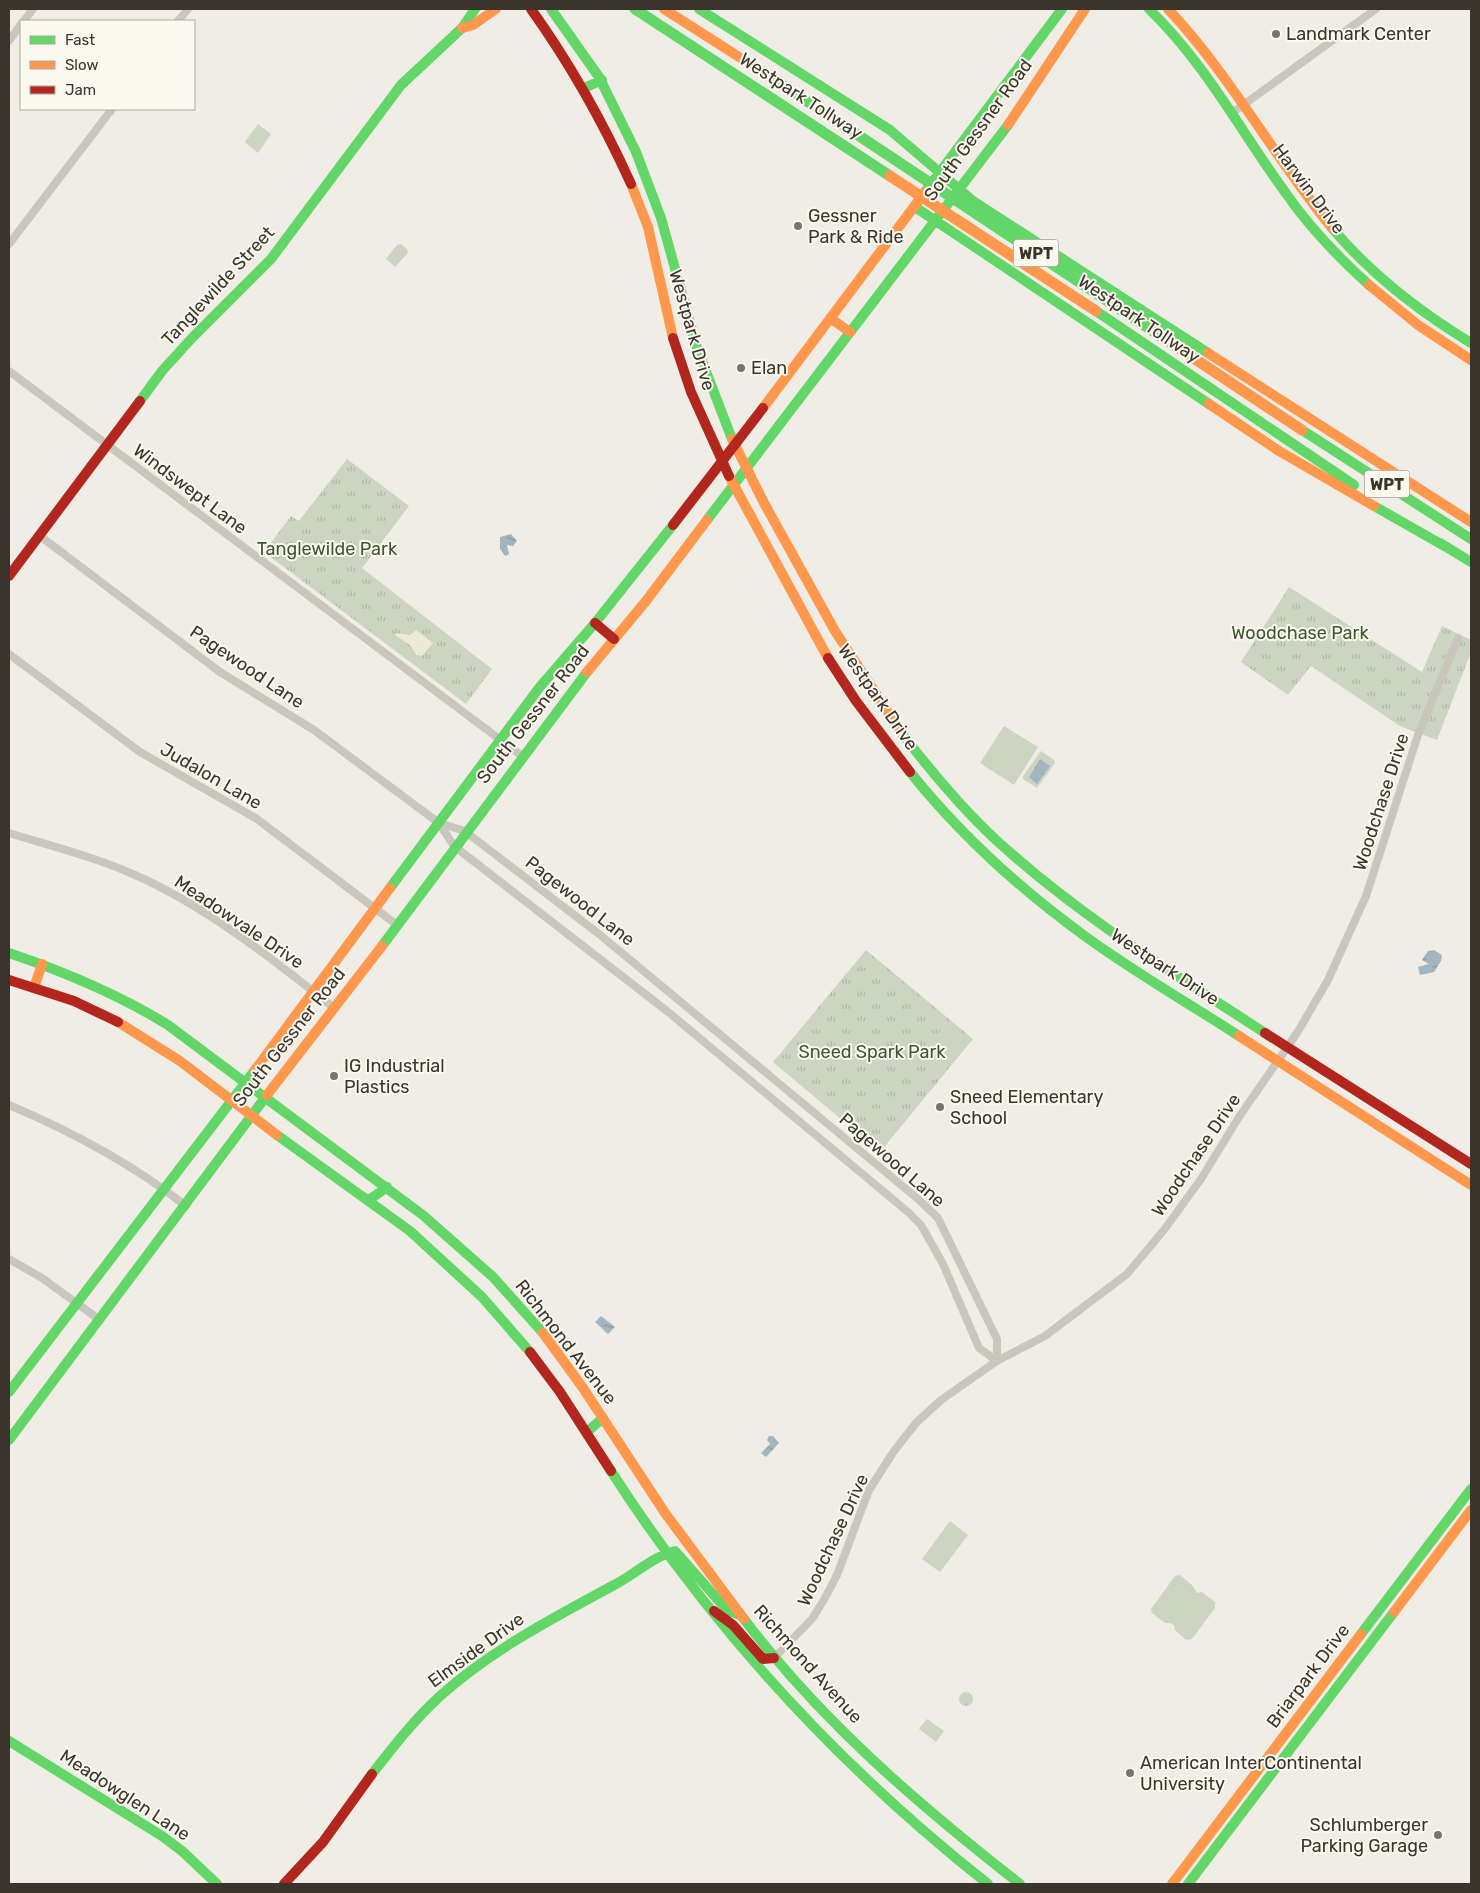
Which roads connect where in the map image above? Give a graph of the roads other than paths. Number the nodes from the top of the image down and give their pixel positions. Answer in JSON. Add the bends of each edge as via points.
{"nodes":[{"id":1,"x":33,"y":9,"type":"edge"},
{"id":2,"x":188,"y":9,"type":"edge"},
{"id":3,"x":475,"y":9,"type":"edge"},
{"id":4,"x":496,"y":9,"type":"edge"},
{"id":5,"x":531,"y":9,"type":"edge"},
{"id":6,"x":551,"y":9,"type":"edge"},
{"id":7,"x":635,"y":9,"type":"edge"},
{"id":8,"x":664,"y":9,"type":"edge"},
{"id":9,"x":698,"y":9,"type":"edge"},
{"id":10,"x":1062,"y":9,"type":"edge"},
{"id":11,"x":1085,"y":9,"type":"edge"},
{"id":12,"x":1149,"y":9,"type":"edge"},
{"id":13,"x":1168,"y":9,"type":"edge"},
{"id":14,"x":1376,"y":9,"type":"edge"},
{"id":15,"x":25,"y":20,"type":"edge"},
{"id":16,"x":179,"y":20,"type":"edge"},
{"id":17,"x":20,"y":25,"type":"edge"},
{"id":18,"x":462,"y":28,"type":"junction"},
{"id":19,"x":9,"y":41,"type":"edge"},
{"id":20,"x":602,"y":80,"type":"junction"},
{"id":21,"x":584,"y":88,"type":"junction"},
{"id":22,"x":1244,"y":103,"type":"junction"},
{"id":23,"x":111,"y":110,"type":"edge"},
{"id":24,"x":1232,"y":112,"type":"junction"},
{"id":25,"x":940,"y":171,"type":"junction"},
{"id":26,"x":958,"y":187,"type":"junction"},
{"id":27,"x":657,"y":205,"type":"junction"},
{"id":28,"x":915,"y":207,"type":"junction"},
{"id":29,"x":642,"y":210,"type":"junction"},
{"id":30,"x":934,"y":219,"type":"junction"},
{"id":31,"x":1339,"y":234,"type":"junction"},
{"id":32,"x":9,"y":244,"type":"edge"},
{"id":33,"x":1328,"y":244,"type":"junction"},
{"id":34,"x":830,"y":318,"type":"junction"},
{"id":35,"x":1446,"y":328,"type":"junction"},
{"id":36,"x":850,"y":332,"type":"junction"},
{"id":37,"x":1439,"y":340,"type":"junction"},
{"id":38,"x":1471,"y":343,"type":"edge"},
{"id":39,"x":1471,"y":360,"type":"edge"},
{"id":40,"x":9,"y":371,"type":"edge"},
{"id":41,"x":107,"y":445,"type":"junction"},
{"id":42,"x":735,"y":446,"type":"junction"},
{"id":43,"x":721,"y":462,"type":"junction"},
{"id":44,"x":748,"y":470,"type":"junction"},
{"id":45,"x":734,"y":486,"type":"junction"},
{"id":46,"x":1471,"y":522,"type":"edge"},
{"id":47,"x":40,"y":536,"type":"junction"},
{"id":48,"x":1471,"y":539,"type":"edge"},
{"id":49,"x":1446,"y":547,"type":"junction"},
{"id":50,"x":1471,"y":562,"type":"edge"},
{"id":51,"x":9,"y":576,"type":"edge"},
{"id":52,"x":820,"y":606,"type":"junction"},
{"id":53,"x":805,"y":614,"type":"junction"},
{"id":54,"x":595,"y":623,"type":"junction"},
{"id":55,"x":1458,"y":638,"type":"dead end"},
{"id":56,"x":614,"y":639,"type":"junction"},
{"id":57,"x":9,"y":654,"type":"edge"},
{"id":58,"x":890,"y":719,"type":"junction"},
{"id":59,"x":876,"y":730,"type":"junction"},
{"id":60,"x":500,"y":739,"type":"junction"},
{"id":61,"x":522,"y":756,"type":"junction"},
{"id":62,"x":439,"y":823,"type":"junction"},
{"id":63,"x":465,"y":831,"type":"junction"},
{"id":64,"x":9,"y":833,"type":"edge"},
{"id":65,"x":454,"y":846,"type":"junction"},
{"id":66,"x":376,"y":909,"type":"junction"},
{"id":67,"x":397,"y":924,"type":"junction"},
{"id":68,"x":9,"y":952,"type":"edge"},
{"id":69,"x":42,"y":964,"type":"junction"},
{"id":70,"x":9,"y":980,"type":"edge"},
{"id":71,"x":34,"y":988,"type":"junction"},
{"id":72,"x":313,"y":991,"type":"junction"},
{"id":73,"x":334,"y":1007,"type":"junction"},
{"id":74,"x":1288,"y":1048,"type":"junction"},
{"id":75,"x":1279,"y":1061,"type":"junction"},
{"id":76,"x":246,"y":1082,"type":"junction"},
{"id":77,"x":264,"y":1096,"type":"junction"},
{"id":78,"x":231,"y":1101,"type":"junction"},
{"id":79,"x":9,"y":1105,"type":"edge"},
{"id":80,"x":250,"y":1115,"type":"junction"},
{"id":81,"x":1401,"y":1120,"type":"junction"},
{"id":82,"x":1392,"y":1134,"type":"junction"},
{"id":83,"x":1471,"y":1164,"type":"edge"},
{"id":84,"x":1471,"y":1185,"type":"edge"},
{"id":85,"x":163,"y":1188,"type":"junction"},
{"id":86,"x":388,"y":1188,"type":"junction"},
{"id":87,"x":369,"y":1200,"type":"junction"},
{"id":88,"x":186,"y":1206,"type":"junction"},
{"id":89,"x":9,"y":1259,"type":"edge"},
{"id":90,"x":77,"y":1302,"type":"junction"},
{"id":91,"x":100,"y":1320,"type":"junction"},
{"id":92,"x":997,"y":1361,"type":"junction"},
{"id":93,"x":9,"y":1392,"type":"edge"},
{"id":94,"x":603,"y":1418,"type":"junction"},
{"id":95,"x":587,"y":1432,"type":"junction"},
{"id":96,"x":9,"y":1440,"type":"edge"},
{"id":97,"x":1471,"y":1488,"type":"edge"},
{"id":98,"x":1471,"y":1510,"type":"edge"},
{"id":99,"x":666,"y":1553,"type":"junction"},
{"id":100,"x":710,"y":1609,"type":"junction"},
{"id":101,"x":740,"y":1614,"type":"junction"},
{"id":102,"x":774,"y":1658,"type":"junction"},
{"id":103,"x":9,"y":1741,"type":"edge"},
{"id":104,"x":883,"y":1771,"type":"junction"},
{"id":105,"x":871,"y":1784,"type":"junction"},
{"id":106,"x":999,"y":1868,"type":"junction"},
{"id":107,"x":217,"y":1884,"type":"edge"},
{"id":108,"x":284,"y":1884,"type":"edge"},
{"id":109,"x":989,"y":1884,"type":"edge"},
{"id":110,"x":1020,"y":1884,"type":"edge"},
{"id":111,"x":1172,"y":1884,"type":"edge"},
{"id":112,"x":1188,"y":1884,"type":"edge"}],
"edges":[{"from":1,"to":15,"type":"street"},
{"from":2,"to":16,"type":"street"},
{"from":3,"to":18,"type":"main road","name":"Tanglewilde Street"},
{"from":4,"to":18,"type":"main road","name":"Tanglewilde Street","via":[[473,25]]},
{"from":5,"to":21,"type":"main road","name":"Westpark Drive"},
{"from":6,"to":20,"type":"main road","name":"Westpark Drive"},
{"from":7,"to":49,"type":"main road","name":"Westpark Tollway","number":"WPT","bridge":true,"via":[[1096,311]]},
{"from":8,"to":48,"type":"main road","name":"Westpark Tollway","number":"WPT","bridge":true},
{"from":9,"to":25,"type":"main road","via":[[890,130]]},
{"from":10,"to":25,"type":"main road","name":"South Gessner Road"},
{"from":11,"to":26,"type":"main road","name":"South Gessner Road","via":[[1006,127]]},
{"from":12,"to":24,"type":"main road","name":"Harwin Drive","via":[[1186,48]]},
{"from":13,"to":22,"type":"main road","name":"Harwin Drive","via":[[1202,45]]},
{"from":14,"to":22,"type":"street"},
{"from":17,"to":19,"type":"street"},
{"from":18,"to":41,"type":"main road","name":"Tanglewilde Street","via":[[401,85],[271,259],[162,371]]},
{"from":20,"to":21,"type":"main road"},
{"from":20,"to":27,"type":"main road","name":"Westpark Drive"},
{"from":21,"to":29,"type":"main road","name":"Westpark Drive","via":[[607,128]]},
{"from":22,"to":24,"type":"street"},
{"from":22,"to":31,"type":"main road","name":"Harwin Drive","via":[[1320,213]]},
{"from":23,"to":32,"type":"street"},
{"from":24,"to":33,"type":"main road","name":"Harwin Drive","via":[[1287,194]]},
{"from":25,"to":26,"type":"main road"},
{"from":25,"to":28,"type":"main road","name":"South Gessner Road"},
{"from":26,"to":30,"type":"main road","name":"South Gessner Road"},
{"from":26,"to":46,"type":"main road","via":[[973,201]]},
{"from":27,"to":29,"type":"main road"},
{"from":27,"to":42,"type":"main road","name":"Westpark Drive","via":[[686,313],[710,386]]},
{"from":28,"to":30,"type":"main road"},
{"from":28,"to":34,"type":"main road","name":"South Gessner Road"},
{"from":29,"to":43,"type":"main road","name":"Westpark Drive","via":[[680,362]]},
{"from":30,"to":36,"type":"main road","name":"South Gessner Road"},
{"from":30,"to":49,"type":"main road","via":[[1279,452]]},
{"from":31,"to":33,"type":"main road"},
{"from":31,"to":35,"type":"main road","name":"Harwin Drive","via":[[1404,296]]},
{"from":33,"to":37,"type":"main road","name":"Harwin Drive","via":[[1382,297]]},
{"from":34,"to":36,"type":"main road"},
{"from":34,"to":42,"type":"main road","name":"South Gessner Road"},
{"from":35,"to":37,"type":"main road"},
{"from":35,"to":38,"type":"main road","name":"Harwin Drive"},
{"from":36,"to":44,"type":"main road","name":"South Gessner Road"},
{"from":37,"to":39,"type":"main road","name":"Harwin Drive"},
{"from":40,"to":41,"type":"street","name":"Windswept Lane"},
{"from":41,"to":47,"type":"main road","name":"Tanglewilde Street"},
{"from":41,"to":60,"type":"street","name":"Windswept Lane"},
{"from":42,"to":43,"type":"main road","name":"South Gessner Road"},
{"from":42,"to":44,"type":"main road","name":"Westpark Drive"},
{"from":43,"to":45,"type":"main road","name":"Westpark Drive"},
{"from":43,"to":54,"type":"main road","name":"South Gessner Road"},
{"from":44,"to":45,"type":"main road","name":"South Gessner Road"},
{"from":44,"to":52,"type":"main road","name":"Westpark Drive"},
{"from":45,"to":53,"type":"main road","name":"Westpark Drive"},
{"from":45,"to":56,"type":"main road","name":"South Gessner Road"},
{"from":47,"to":51,"type":"main road","name":"Tanglewilde Street"},
{"from":47,"to":62,"type":"street","name":"Pagewood Lane","via":[[220,672],[314,730]]},
{"from":49,"to":50,"type":"main road","name":"Westpark Tollway","number":"WPT"},
{"from":52,"to":53,"type":"main road"},
{"from":52,"to":58,"type":"main road","name":"Westpark Drive"},
{"from":53,"to":59,"type":"main road","name":"Westpark Drive","via":[[829,659]]},
{"from":54,"to":56,"type":"main road"},
{"from":54,"to":60,"type":"main road","name":"South Gessner Road"},
{"from":55,"to":74,"type":"street","name":"Woodchase Drive","via":[[1418,735],[1358,916],[1328,980]]},
{"from":56,"to":61,"type":"main road","name":"South Gessner Road"},
{"from":57,"to":66,"type":"street","name":"Judalon Lane","via":[[140,752],[257,819]]},
{"from":58,"to":59,"type":"main road"},
{"from":58,"to":74,"type":"main road","name":"Westpark Drive","via":[[976,822],[1032,874],[1092,918]]},
{"from":59,"to":75,"type":"main road","name":"Westpark Drive","via":[[966,837],[1055,914]]},
{"from":60,"to":61,"type":"street","name":"Windswept Lane"},
{"from":60,"to":62,"type":"main road","name":"South Gessner Road"},
{"from":61,"to":63,"type":"main road","name":"South Gessner Road"},
{"from":62,"to":63,"type":"street","name":"Pagewood Lane"},
{"from":62,"to":65,"type":"street","name":"Pagewood Lane"},
{"from":62,"to":66,"type":"main road","name":"South Gessner Road"},
{"from":63,"to":65,"type":"main road","name":"South Gessner Road"},
{"from":63,"to":92,"type":"street","name":"Pagewood Lane","via":[[641,968],[938,1218],[997,1339]]},
{"from":64,"to":72,"type":"street","name":"Meadowvale Drive","via":[[110,865],[160,887],[221,924]]},
{"from":65,"to":67,"type":"main road","name":"South Gessner Road"},
{"from":65,"to":92,"type":"street","name":"Pagewood Lane","via":[[667,1011],[908,1212],[921,1225],[943,1264],[979,1348]]},
{"from":66,"to":67,"type":"street","name":"Judalon Lane"},
{"from":66,"to":72,"type":"main road","name":"South Gessner Road"},
{"from":67,"to":73,"type":"main road","name":"South Gessner Road"},
{"from":68,"to":69,"type":"main road","name":"Richmond Avenue"},
{"from":69,"to":71,"type":"main road"},
{"from":69,"to":76,"type":"main road","name":"Richmond Avenue","via":[[92,983],[142,1008]]},
{"from":70,"to":71,"type":"main road","name":"Richmond Avenue"},
{"from":71,"to":78,"type":"main road","name":"Richmond Avenue","via":[[111,1018],[162,1049]]},
{"from":72,"to":73,"type":"street","name":"Meadowvale Drive"},
{"from":72,"to":76,"type":"main road","name":"South Gessner Road"},
{"from":73,"to":77,"type":"main road","name":"South Gessner Road"},
{"from":74,"to":75,"type":"street","name":"Woodchase Drive"},
{"from":74,"to":81,"type":"main road","name":"Westpark Drive"},
{"from":75,"to":82,"type":"main road","name":"Westpark Drive"},
{"from":75,"to":92,"type":"street","name":"Woodchase Drive","via":[[1239,1117],[1186,1202],[1127,1274],[1045,1336]]},
{"from":76,"to":77,"type":"main road","name":"Richmond Avenue"},
{"from":76,"to":78,"type":"main road","name":"South Gessner Road"},
{"from":77,"to":80,"type":"main road","name":"South Gessner Road"},
{"from":77,"to":86,"type":"main road","name":"Richmond Avenue"},
{"from":78,"to":80,"type":"main road","name":"Richmond Avenue"},
{"from":78,"to":85,"type":"main road","name":"South Gessner Road"},
{"from":79,"to":85,"type":"street","via":[[85,1139]]},
{"from":80,"to":87,"type":"main road","name":"Richmond Avenue"},
{"from":80,"to":88,"type":"main road","name":"South Gessner Road","via":[[206,1173]]},
{"from":81,"to":82,"type":"main road"},
{"from":81,"to":83,"type":"main road","name":"Westpark Drive"},
{"from":82,"to":84,"type":"main road","name":"Westpark Drive"},
{"from":85,"to":88,"type":"street"},
{"from":85,"to":90,"type":"main road","name":"South Gessner Road"},
{"from":86,"to":87,"type":"main road"},
{"from":86,"to":94,"type":"main road","name":"Richmond Avenue","via":[[466,1252],[514,1300],[572,1372]]},
{"from":87,"to":95,"type":"main road","name":"Richmond Avenue","via":[[410,1231],[503,1320],[539,1363]]},
{"from":88,"to":91,"type":"main road","name":"South Gessner Road"},
{"from":89,"to":90,"type":"street"},
{"from":90,"to":91,"type":"street"},
{"from":90,"to":93,"type":"main road","name":"South Gessner Road"},
{"from":91,"to":96,"type":"main road","name":"South Gessner Road"},
{"from":92,"to":102,"type":"street","name":"Woodchase Drive","via":[[941,1400],[916,1423],[894,1451],[869,1490],[825,1598],[812,1619]]},
{"from":94,"to":95,"type":"main road"},
{"from":94,"to":101,"type":"main road","name":"Richmond Avenue","via":[[686,1542]]},
{"from":95,"to":99,"type":"main road","name":"Richmond Avenue"},
{"from":97,"to":111,"type":"main road","name":"Briarpark Drive"},
{"from":98,"to":112,"type":"main road","name":"Briarpark Drive"},
{"from":99,"to":100,"type":"main road","name":"Richmond Avenue"},
{"from":99,"to":101,"type":"main road","via":[[674,1551],[679,1554],[727,1610]]},
{"from":99,"to":108,"type":"main road","name":"Elmside Drive","via":[[538,1627],[440,1696],[380,1763],[347,1804],[323,1842]]},
{"from":100,"to":102,"type":"main road","via":[[733,1624],[763,1659]]},
{"from":100,"to":105,"type":"main road","name":"Richmond Avenue","via":[[775,1689]]},
{"from":101,"to":102,"type":"main road","name":"Richmond Avenue"},
{"from":102,"to":104,"type":"main road","name":"Richmond Avenue","via":[[814,1704]]},
{"from":103,"to":107,"type":"main road","name":"Meadowglen Lane","via":[[162,1836]]},
{"from":104,"to":105,"type":"main road"},
{"from":104,"to":106,"type":"main road","name":"Richmond Avenue"},
{"from":105,"to":109,"type":"main road","name":"Richmond Avenue","via":[[947,1852]]},
{"from":106,"to":109,"type":"main road"},
{"from":106,"to":110,"type":"main road","name":"Richmond Avenue"}]}
